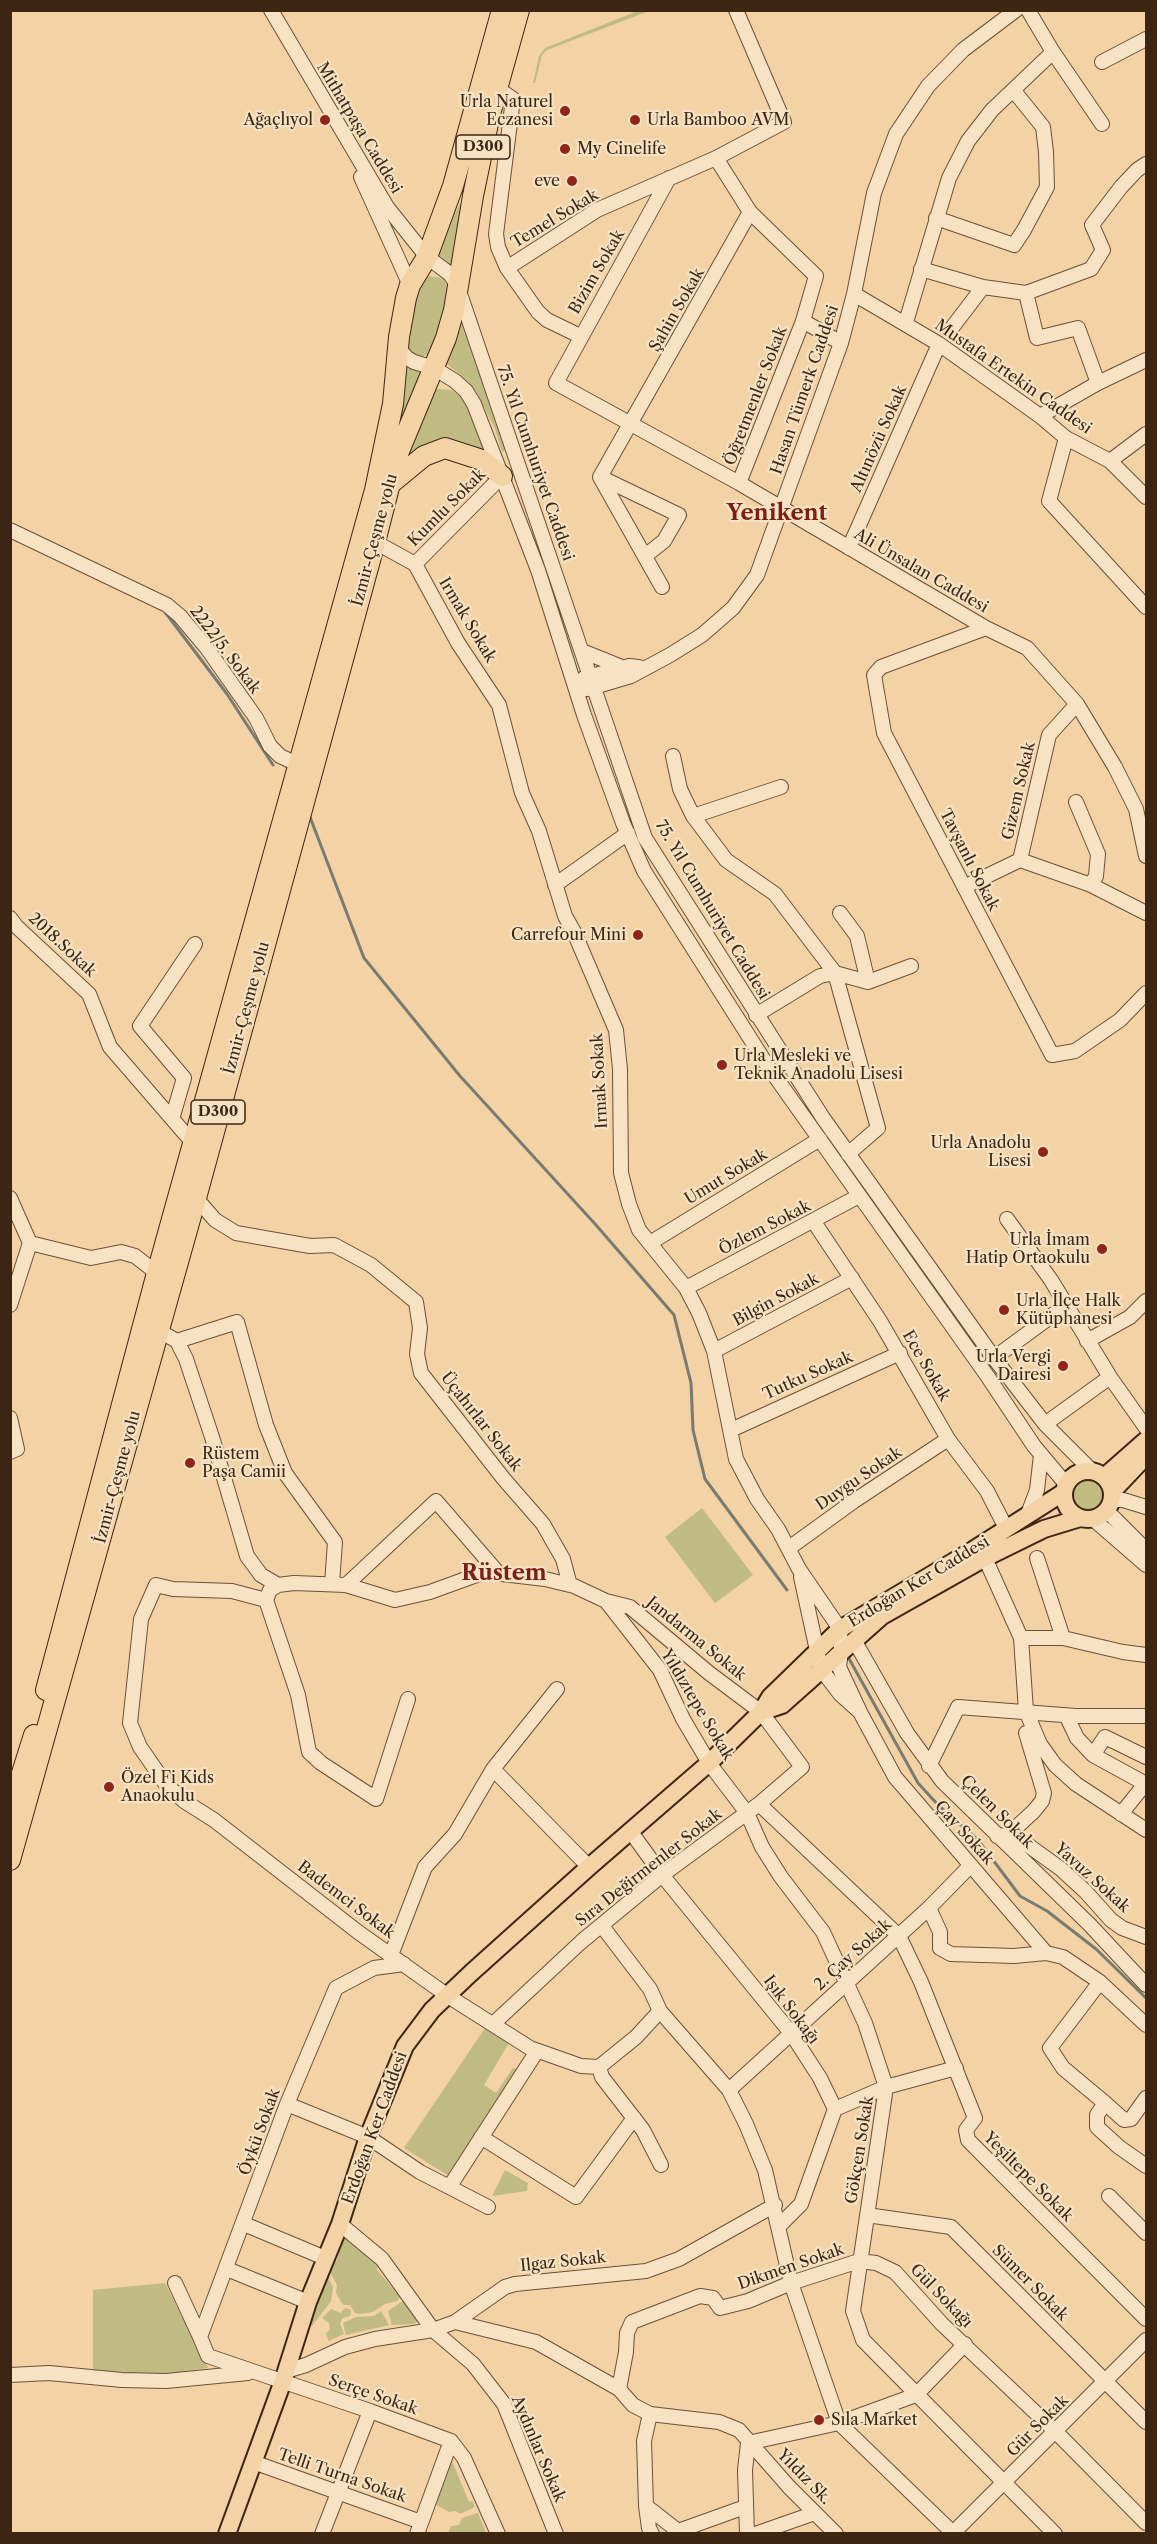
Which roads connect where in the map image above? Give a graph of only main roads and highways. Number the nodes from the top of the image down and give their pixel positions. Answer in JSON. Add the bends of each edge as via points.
{"nodes":[{"id":1,"x":502,"y":10,"type":"edge"},
{"id":2,"x":519,"y":10,"type":"edge"},
{"id":3,"x":502,"y":476,"type":"road end"},
{"id":4,"x":390,"y":484,"type":"junction"},
{"id":5,"x":1146,"y":1440,"type":"edge"},
{"id":6,"x":1146,"y":1456,"type":"edge"},
{"id":7,"x":1098,"y":1474,"type":"junction"},
{"id":8,"x":1065,"y":1488,"type":"junction"},
{"id":9,"x":1101,"y":1508,"type":"junction"},
{"id":10,"x":818,"y":1662,"type":"junction"},
{"id":11,"x":10,"y":1810,"type":"edge"},
{"id":12,"x":10,"y":1860,"type":"edge"},
{"id":13,"x":226,"y":2534,"type":"edge"}],
"edges":[{"from":1,"to":11,"type":"highway","name":"İzmir-Çeşme yolu","number":"D300","via":[[453,186],[427,258],[410,285],[399,337],[393,404],[375,490]]},
{"from":2,"to":4,"type":"highway","name":"İzmir-Çeşme yolu","number":"D300","via":[[475,184],[454,310],[397,456]]},
{"from":3,"to":4,"type":"highway","via":[[482,460],[445,448],[424,456]]},
{"from":4,"to":12,"type":"highway","name":"İzmir-Çeşme yolu","number":"D300","via":[[196,1198]]},
{"from":5,"to":7,"type":"main road","name":"Erdoğan Ker Caddesi"},
{"from":6,"to":9,"type":"main road"},
{"from":7,"to":8,"type":"main road","name":"Erdoğan Ker Caddesi","via":[[1077,1473]]},
{"from":7,"to":9,"type":"main road"},
{"from":8,"to":9,"type":"main road","via":[[1067,1508]]},
{"from":8,"to":10,"type":"main road","name":"Erdoğan Ker Caddesi","via":[[973,1550],[840,1629]]},
{"from":9,"to":10,"type":"main road","name":"Erdoğan Ker Caddesi","via":[[1044,1529],[985,1558],[882,1616],[848,1645]]},
{"from":10,"to":13,"type":"main road","name":"Erdoğan Ker Caddesi","via":[[782,1705],[761,1712],[709,1763],[471,1973],[432,2010],[405,2046],[368,2137]]}]}
